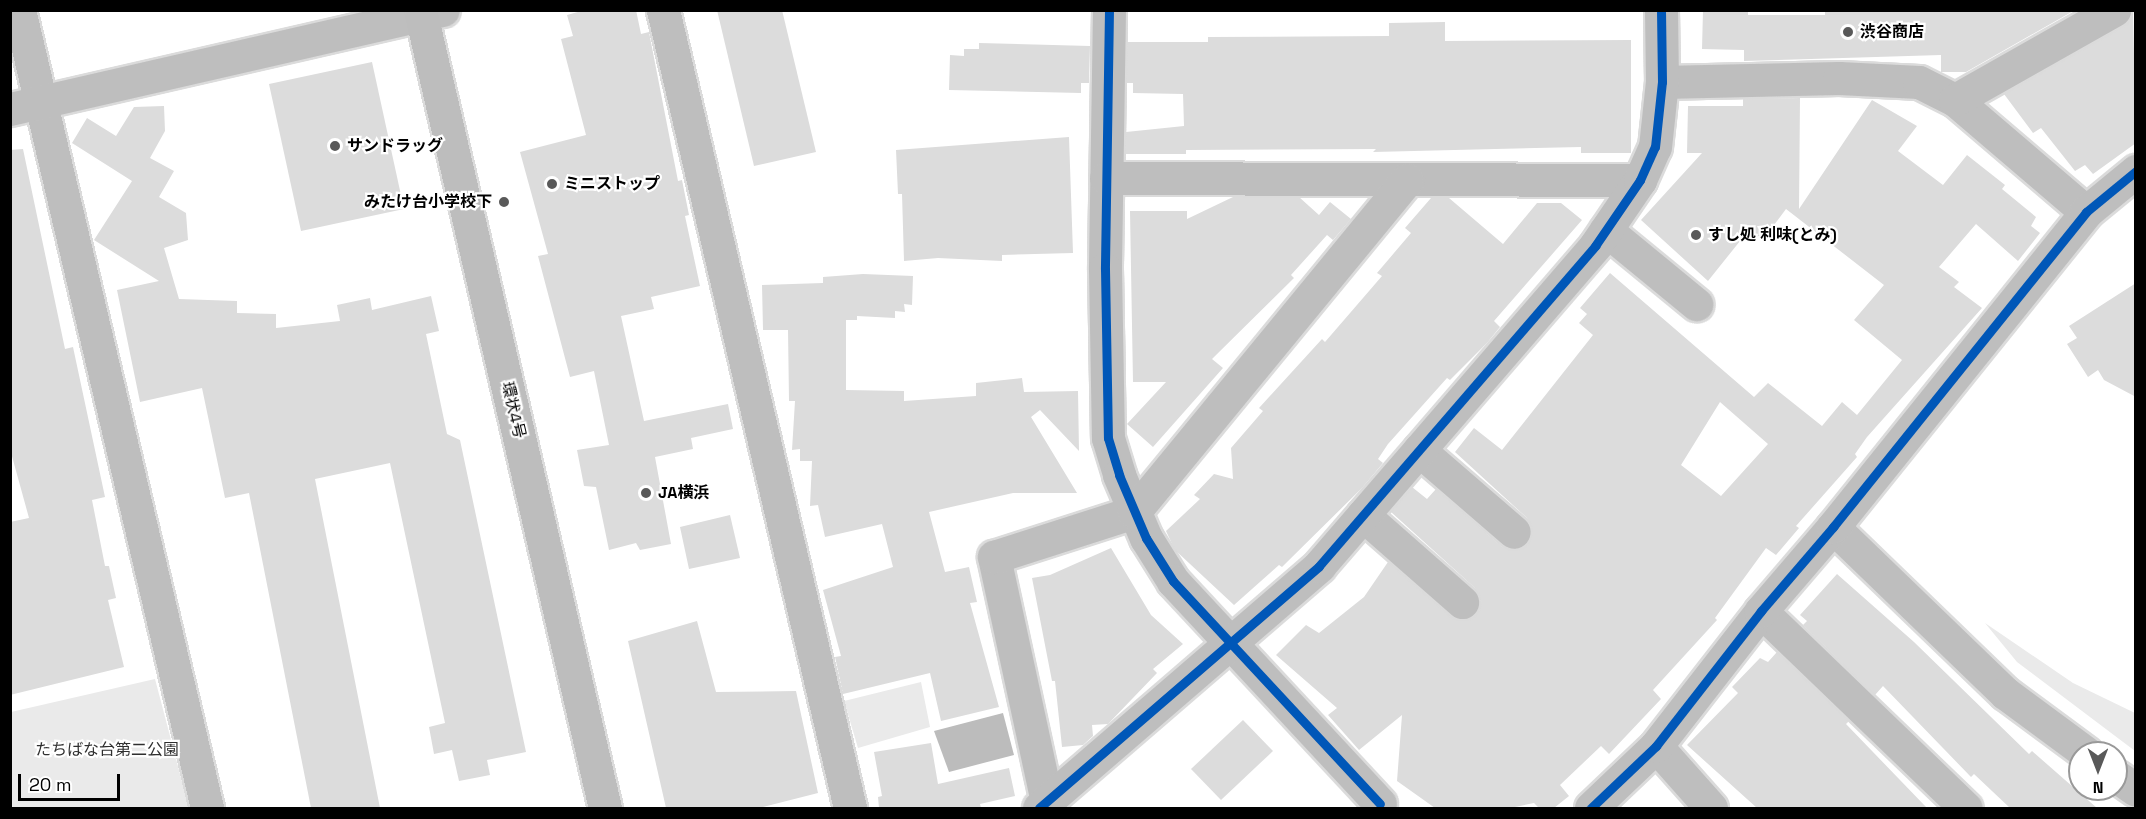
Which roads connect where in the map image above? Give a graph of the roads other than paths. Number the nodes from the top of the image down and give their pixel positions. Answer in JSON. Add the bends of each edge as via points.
{"nodes":[{"id":1,"x":19,"y":10,"type":"edge"},
{"id":2,"x":663,"y":10,"type":"edge"},
{"id":3,"x":1109,"y":10,"type":"edge"},
{"id":4,"x":1661,"y":10,"type":"edge"},
{"id":5,"x":2115,"y":10,"type":"edge"},
{"id":6,"x":428,"y":12,"type":"edge"},
{"id":7,"x":1662,"y":82,"type":"junction"},
{"id":8,"x":1955,"y":100,"type":"junction"},
{"id":9,"x":25,"y":106,"type":"edge"},
{"id":10,"x":2136,"y":171,"type":"edge"},
{"id":11,"x":1107,"y":178,"type":"junction"},
{"id":12,"x":1407,"y":180,"type":"junction"},
{"id":13,"x":1640,"y":180,"type":"junction"},
{"id":14,"x":2086,"y":212,"type":"junction"},
{"id":15,"x":1606,"y":230,"type":"junction"},
{"id":16,"x":1696,"y":304,"type":"dead end"},
{"id":17,"x":1419,"y":450,"type":"junction"},
{"id":18,"x":1134,"y":512,"type":"junction"},
{"id":19,"x":1364,"y":515,"type":"junction"},
{"id":20,"x":1833,"y":527,"type":"junction"},
{"id":21,"x":1514,"y":532,"type":"dead end"},
{"id":22,"x":1462,"y":602,"type":"dead end"},
{"id":23,"x":1761,"y":611,"type":"junction"},
{"id":24,"x":1231,"y":646,"type":"junction"},
{"id":25,"x":2070,"y":741,"type":"edge"},
{"id":26,"x":1656,"y":746,"type":"junction"},
{"id":27,"x":1380,"y":804,"type":"dead end"},
{"id":28,"x":1043,"y":805,"type":"edge"},
{"id":29,"x":207,"y":808,"type":"edge"},
{"id":30,"x":605,"y":808,"type":"edge"},
{"id":31,"x":850,"y":808,"type":"edge"},
{"id":32,"x":1591,"y":808,"type":"edge"},
{"id":33,"x":1711,"y":808,"type":"edge"},
{"id":34,"x":1966,"y":808,"type":"edge"}],
"edges":[{"from":1,"to":9,"type":"street"},
{"from":2,"to":31,"type":"street"},
{"from":3,"to":11,"type":"street"},
{"from":4,"to":7,"type":"street"},
{"from":5,"to":8,"type":"street"},
{"from":6,"to":9,"type":"street"},
{"from":6,"to":30,"type":"main road","name":"環状4号"},
{"from":7,"to":8,"type":"street","via":[[1839,78],[1919,82]]},
{"from":7,"to":13,"type":"street","via":[[1655,147]]},
{"from":8,"to":14,"type":"street"},
{"from":9,"to":29,"type":"street"},
{"from":10,"to":14,"type":"street"},
{"from":11,"to":12,"type":"street"},
{"from":11,"to":18,"type":"street","via":[[1108,438]]},
{"from":12,"to":13,"type":"street"},
{"from":12,"to":18,"type":"street"},
{"from":13,"to":15,"type":"street"},
{"from":14,"to":20,"type":"street"},
{"from":15,"to":16,"type":"street"},
{"from":15,"to":17,"type":"street"},
{"from":17,"to":19,"type":"street"},
{"from":17,"to":21,"type":"street"},
{"from":18,"to":24,"type":"street","via":[[1173,581]]},
{"from":18,"to":28,"type":"street","via":[[994,557]]},
{"from":19,"to":22,"type":"street"},
{"from":19,"to":24,"type":"street","via":[[1319,566]]},
{"from":20,"to":23,"type":"street"},
{"from":20,"to":25,"type":"street","via":[[2006,693]]},
{"from":23,"to":26,"type":"street"},
{"from":23,"to":34,"type":"street"},
{"from":24,"to":27,"type":"street"},
{"from":24,"to":28,"type":"street"},
{"from":26,"to":32,"type":"street"},
{"from":26,"to":33,"type":"street"}]}
